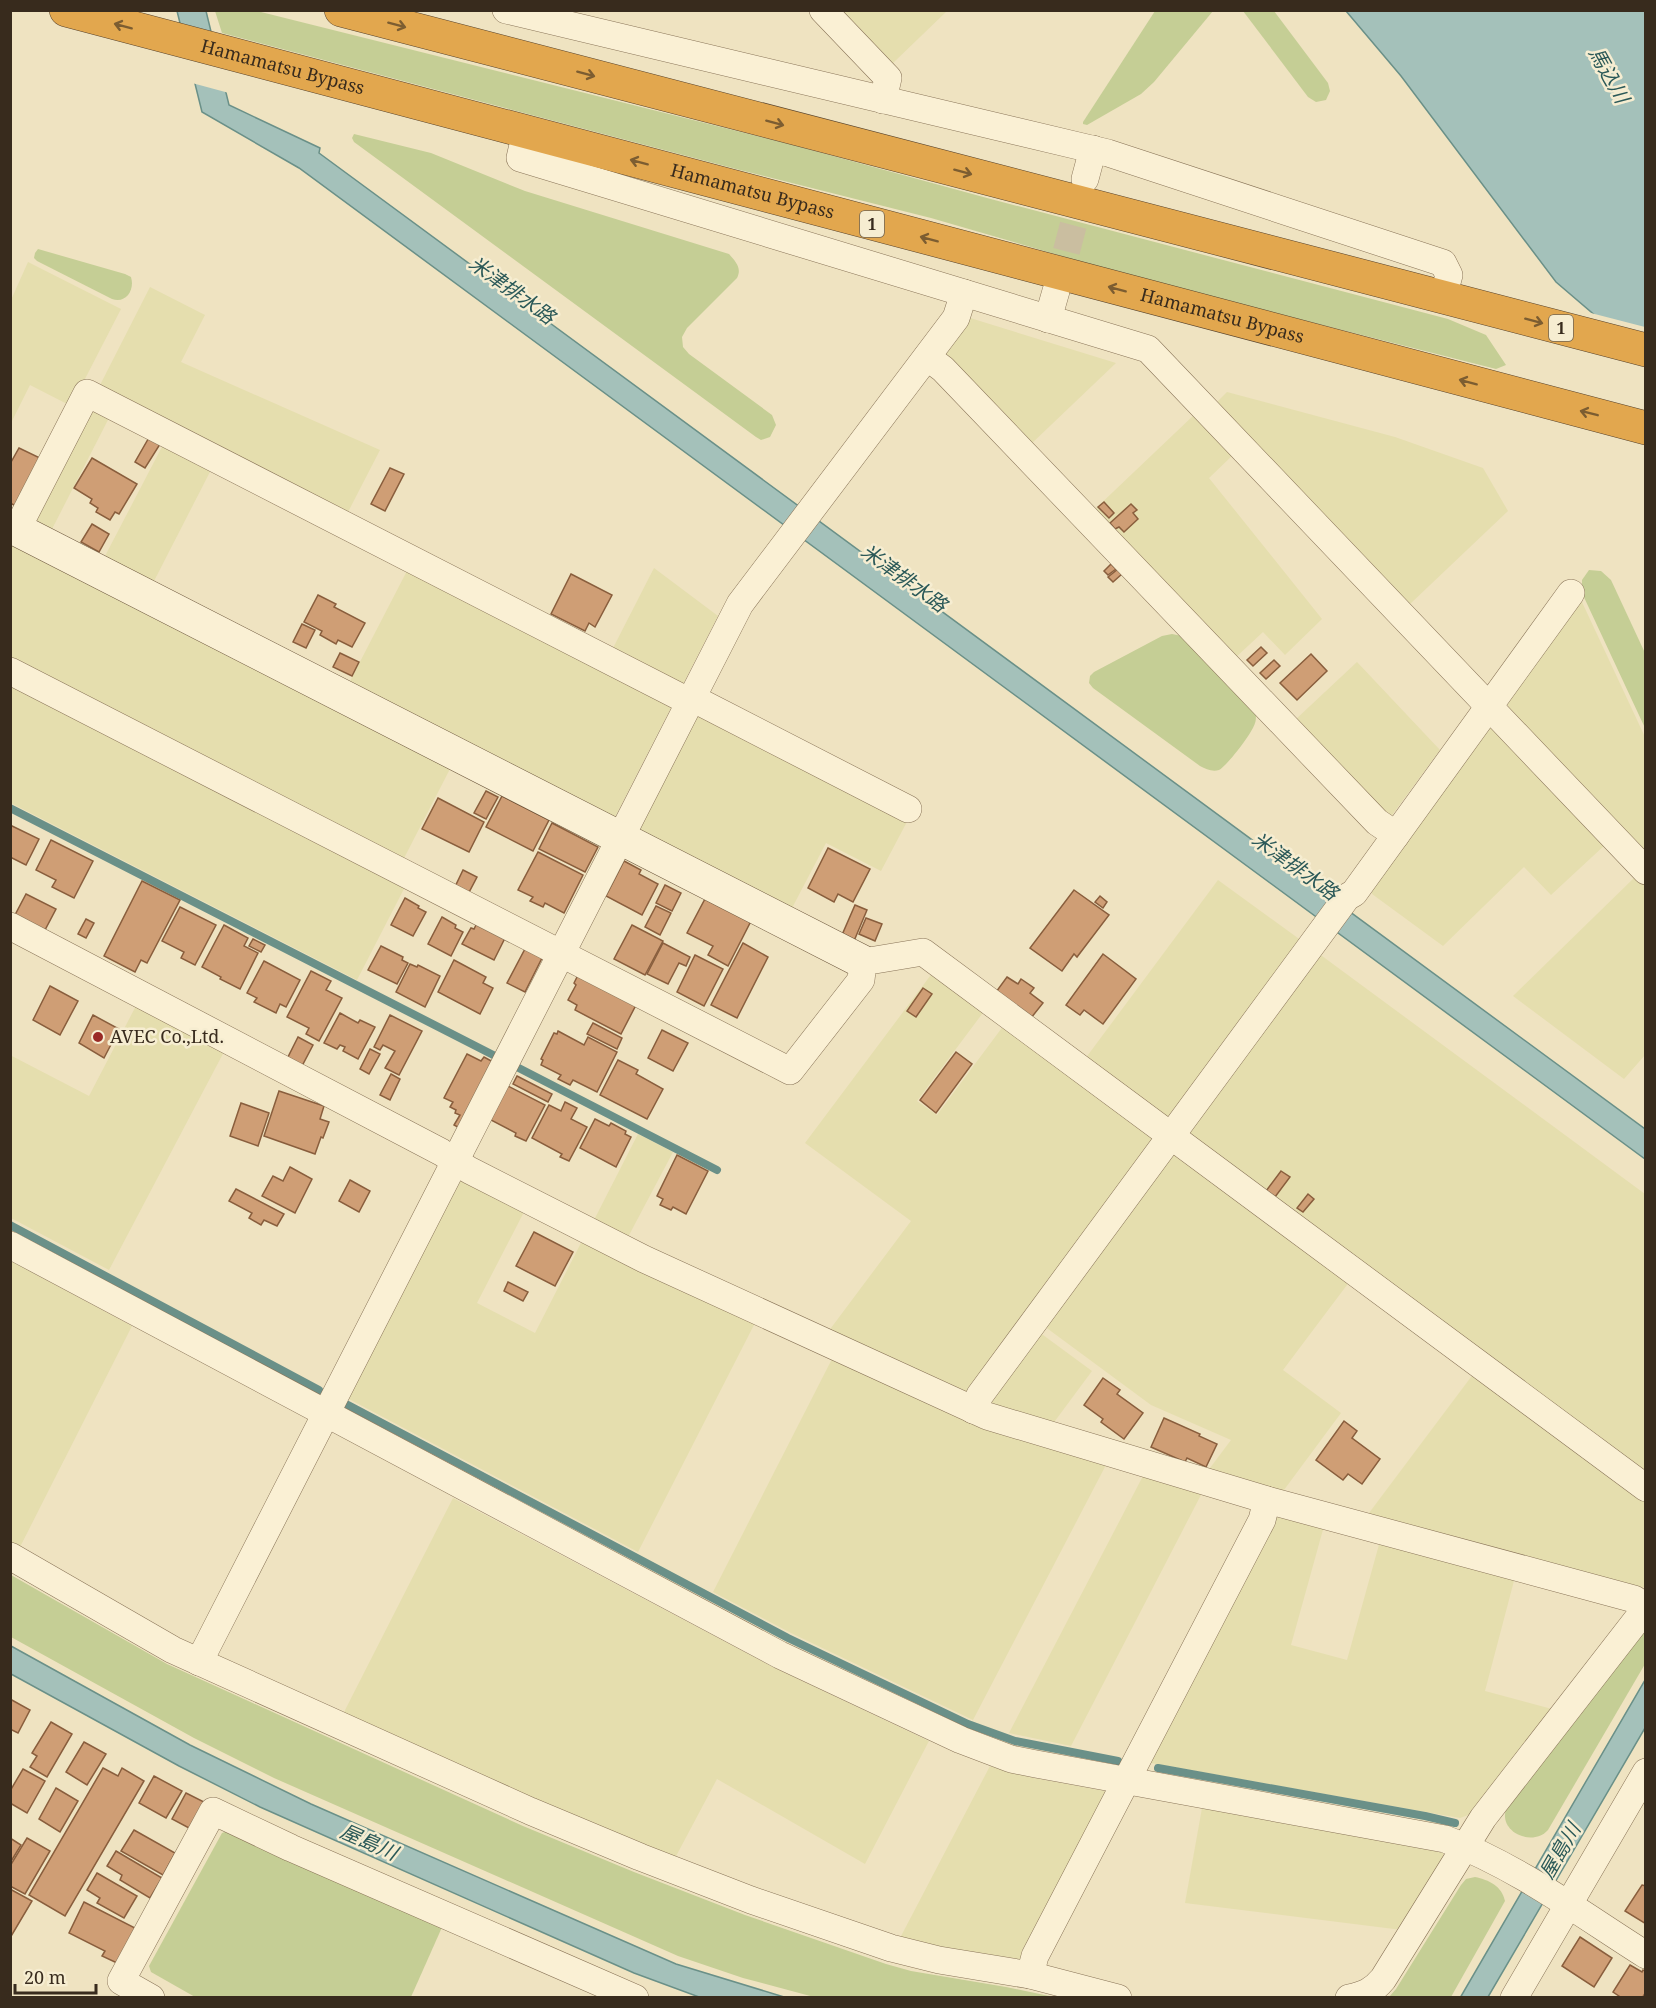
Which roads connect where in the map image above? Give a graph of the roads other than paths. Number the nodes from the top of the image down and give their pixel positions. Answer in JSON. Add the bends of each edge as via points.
{"nodes":[{"id":1,"x":66,"y":10,"type":"edge"},
{"id":2,"x":341,"y":10,"type":"edge"},
{"id":3,"x":506,"y":10,"type":"edge"},
{"id":4,"x":823,"y":10,"type":"edge"},
{"id":5,"x":883,"y":100,"type":"junction"},
{"id":6,"x":526,"y":132,"type":"junction"},
{"id":7,"x":1093,"y":149,"type":"junction"},
{"id":8,"x":1085,"y":180,"type":"tunnel mouth"},
{"id":9,"x":1056,"y":291,"type":"tunnel mouth"},
{"id":10,"x":964,"y":293,"type":"junction"},
{"id":11,"x":1443,"y":297,"type":"junction"},
{"id":12,"x":1048,"y":319,"type":"junction"},
{"id":13,"x":1646,"y":350,"type":"edge"},
{"id":14,"x":927,"y":357,"type":"junction"},
{"id":15,"x":1646,"y":428,"type":"edge"},
{"id":16,"x":14,"y":527,"type":"edge"},
{"id":17,"x":1571,"y":593,"type":"dead end"},
{"id":18,"x":10,"y":671,"type":"edge"},
{"id":19,"x":691,"y":700,"type":"junction"},
{"id":20,"x":1488,"y":706,"type":"junction"},
{"id":21,"x":908,"y":808,"type":"dead end"},
{"id":22,"x":1396,"y":835,"type":"junction"},
{"id":23,"x":620,"y":838,"type":"junction"},
{"id":24,"x":1646,"y":871,"type":"edge"},
{"id":25,"x":10,"y":926,"type":"edge"},
{"id":26,"x":561,"y":953,"type":"junction"},
{"id":27,"x":863,"y":963,"type":"junction"},
{"id":28,"x":1171,"y":1136,"type":"junction"},
{"id":29,"x":455,"y":1161,"type":"junction"},
{"id":30,"x":10,"y":1245,"type":"edge"},
{"id":31,"x":973,"y":1410,"type":"junction"},
{"id":32,"x":325,"y":1414,"type":"junction"},
{"id":33,"x":1646,"y":1488,"type":"edge"},
{"id":34,"x":1267,"y":1500,"type":"junction"},
{"id":35,"x":10,"y":1556,"type":"edge"},
{"id":36,"x":1646,"y":1608,"type":"edge"},
{"id":37,"x":199,"y":1662,"type":"junction"},
{"id":38,"x":1646,"y":1772,"type":"edge"},
{"id":39,"x":1126,"y":1780,"type":"junction"},
{"id":40,"x":1465,"y":1847,"type":"junction"},
{"id":41,"x":1561,"y":1901,"type":"junction"},
{"id":42,"x":1646,"y":1955,"type":"edge"},
{"id":43,"x":1030,"y":1975,"type":"junction"},
{"id":44,"x":151,"y":1998,"type":"edge"},
{"id":45,"x":635,"y":1998,"type":"edge"},
{"id":46,"x":1118,"y":1998,"type":"edge"},
{"id":47,"x":1349,"y":1998,"type":"edge"},
{"id":48,"x":1514,"y":1998,"type":"edge"}],
"edges":[{"from":6,"to":1,"type":"highway","name":"Hamamatsu Bypass","number":"1","one_way":true},
{"from":2,"to":11,"type":"highway","number":"1","one_way":true},
{"from":3,"to":5,"type":"street"},
{"from":4,"to":5,"type":"street","via":[[888,78]]},
{"from":5,"to":7,"type":"street"},
{"from":6,"to":10,"type":"street","via":[[520,158]]},
{"from":15,"to":6,"type":"highway","name":"Hamamatsu Bypass","number":"1","one_way":true},
{"from":7,"to":8,"type":"street"},
{"from":7,"to":11,"type":"street","via":[[1443,263],[1449,275]]},
{"from":9,"to":12,"type":"street"},
{"from":10,"to":12,"type":"street"},
{"from":10,"to":14,"type":"street","via":[[956,318]]},
{"from":11,"to":13,"type":"highway","number":"1","one_way":true},
{"from":12,"to":20,"type":"street","via":[[1148,349]]},
{"from":14,"to":19,"type":"street","via":[[740,604]]},
{"from":14,"to":22,"type":"street","via":[[943,369],[1377,822]]},
{"from":16,"to":19,"type":"street","via":[[87,393]]},
{"from":16,"to":23,"type":"street"},
{"from":17,"to":20,"type":"street"},
{"from":18,"to":26,"type":"street"},
{"from":19,"to":21,"type":"street"},
{"from":19,"to":23,"type":"street"},
{"from":20,"to":22,"type":"street"},
{"from":20,"to":24,"type":"street"},
{"from":22,"to":28,"type":"street"},
{"from":23,"to":26,"type":"street"},
{"from":23,"to":27,"type":"street"},
{"from":25,"to":29,"type":"street"},
{"from":26,"to":27,"type":"street","via":[[790,1071],[861,980]]},
{"from":26,"to":29,"type":"street"},
{"from":27,"to":28,"type":"street","via":[[923,952]]},
{"from":28,"to":31,"type":"street","via":[[980,1395]]},
{"from":28,"to":33,"type":"street"},
{"from":29,"to":31,"type":"street","via":[[644,1259]]},
{"from":29,"to":32,"type":"street"},
{"from":30,"to":32,"type":"street"},
{"from":31,"to":34,"type":"street"},
{"from":32,"to":37,"type":"street"},
{"from":32,"to":39,"type":"street","via":[[780,1655],[961,1740],[1011,1759]]},
{"from":34,"to":36,"type":"street","via":[[1634,1599]]},
{"from":34,"to":39,"type":"street","via":[[1262,1520]]},
{"from":35,"to":37,"type":"street"},
{"from":36,"to":40,"type":"street","via":[[1483,1818]]},
{"from":37,"to":43,"type":"street","via":[[541,1816],[695,1879],[891,1948]]},
{"from":38,"to":41,"type":"street"},
{"from":39,"to":40,"type":"street","via":[[1421,1834]]},
{"from":39,"to":43,"type":"street","via":[[1035,1956]]},
{"from":40,"to":41,"type":"street"},
{"from":40,"to":47,"type":"street","via":[[1383,1979],[1362,1996]]},
{"from":41,"to":42,"type":"street"},
{"from":41,"to":48,"type":"street"},
{"from":43,"to":46,"type":"street"},
{"from":44,"to":45,"type":"street","via":[[121,1981],[213,1811]]}]}
